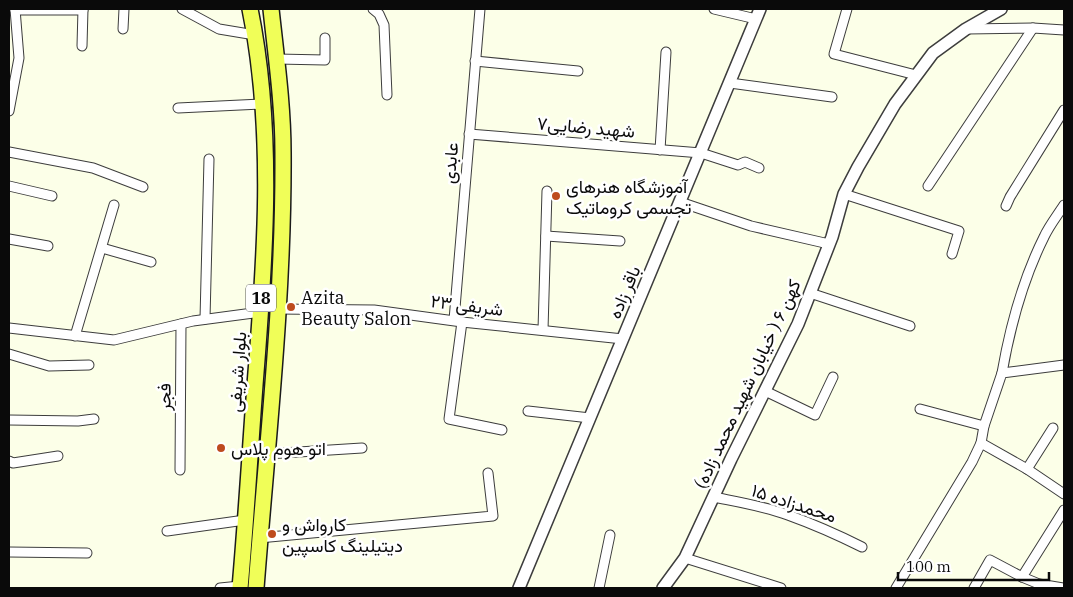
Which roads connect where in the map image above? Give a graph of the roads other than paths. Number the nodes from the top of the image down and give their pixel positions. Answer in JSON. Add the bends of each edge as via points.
{"nodes":[{"id":1,"x":15,"y":9,"type":"edge"},
{"id":2,"x":124,"y":9,"type":"edge"},
{"id":3,"x":182,"y":9,"type":"edge"},
{"id":4,"x":250,"y":9,"type":"edge"},
{"id":5,"x":271,"y":9,"type":"edge"},
{"id":6,"x":373,"y":9,"type":"edge"},
{"id":7,"x":480,"y":9,"type":"edge"},
{"id":8,"x":714,"y":9,"type":"edge"},
{"id":9,"x":847,"y":9,"type":"edge"},
{"id":10,"x":1001,"y":9,"type":"edge"},
{"id":11,"x":83,"y":10,"type":"edge"},
{"id":12,"x":758,"y":14,"type":"edge"},
{"id":13,"x":1034,"y":28,"type":"junction"},
{"id":14,"x":123,"y":29,"type":"dead end"},
{"id":15,"x":966,"y":29,"type":"junction"},
{"id":16,"x":1064,"y":30,"type":"edge"},
{"id":17,"x":255,"y":35,"type":"junction"},
{"id":18,"x":325,"y":38,"type":"dead end"},
{"id":19,"x":82,"y":46,"type":"dead end"},
{"id":20,"x":666,"y":52,"type":"dead end"},
{"id":21,"x":277,"y":58,"type":"junction"},
{"id":22,"x":476,"y":61,"type":"junction"},
{"id":23,"x":578,"y":70,"type":"dead end"},
{"id":24,"x":916,"y":75,"type":"junction"},
{"id":25,"x":730,"y":83,"type":"junction"},
{"id":26,"x":386,"y":95,"type":"dead end"},
{"id":27,"x":832,"y":97,"type":"dead end"},
{"id":28,"x":262,"y":104,"type":"junction"},
{"id":29,"x":178,"y":108,"type":"dead end"},
{"id":30,"x":1064,"y":110,"type":"edge"},
{"id":31,"x":9,"y":111,"type":"edge"},
{"id":32,"x":469,"y":134,"type":"junction"},
{"id":33,"x":660,"y":150,"type":"junction"},
{"id":34,"x":9,"y":152,"type":"edge"},
{"id":35,"x":701,"y":153,"type":"junction"},
{"id":36,"x":210,"y":159,"type":"dead end"},
{"id":37,"x":759,"y":168,"type":"dead end"},
{"id":38,"x":9,"y":186,"type":"edge"},
{"id":39,"x":928,"y":186,"type":"dead end"},
{"id":40,"x":143,"y":187,"type":"dead end"},
{"id":41,"x":547,"y":191,"type":"dead end"},
{"id":42,"x":844,"y":194,"type":"junction"},
{"id":43,"x":52,"y":196,"type":"dead end"},
{"id":44,"x":680,"y":202,"type":"junction"},
{"id":45,"x":114,"y":205,"type":"dead end"},
{"id":46,"x":1064,"y":205,"type":"edge"},
{"id":47,"x":1006,"y":206,"type":"dead end"},
{"id":48,"x":546,"y":236,"type":"junction"},
{"id":49,"x":9,"y":239,"type":"edge"},
{"id":50,"x":620,"y":241,"type":"dead end"},
{"id":51,"x":829,"y":244,"type":"junction"},
{"id":52,"x":48,"y":246,"type":"dead end"},
{"id":53,"x":102,"y":248,"type":"junction"},
{"id":54,"x":952,"y":254,"type":"dead end"},
{"id":55,"x":151,"y":262,"type":"dead end"},
{"id":56,"x":810,"y":292,"type":"junction"},
{"id":57,"x":278,"y":309,"type":"junction"},
{"id":58,"x":261,"y":312,"type":"junction"},
{"id":59,"x":205,"y":319,"type":"junction"},
{"id":60,"x":458,"y":321,"type":"junction"},
{"id":61,"x":181,"y":324,"type":"junction"},
{"id":62,"x":910,"y":326,"type":"dead end"},
{"id":63,"x":9,"y":328,"type":"edge"},
{"id":64,"x":542,"y":330,"type":"junction"},
{"id":65,"x":75,"y":336,"type":"junction"},
{"id":66,"x":623,"y":339,"type":"junction"},
{"id":67,"x":9,"y":354,"type":"edge"},
{"id":68,"x":89,"y":365,"type":"dead end"},
{"id":69,"x":1064,"y":365,"type":"edge"},
{"id":70,"x":1002,"y":373,"type":"junction"},
{"id":71,"x":832,"y":377,"type":"dead end"},
{"id":72,"x":765,"y":391,"type":"junction"},
{"id":73,"x":920,"y":409,"type":"dead end"},
{"id":74,"x":528,"y":411,"type":"dead end"},
{"id":75,"x":590,"y":418,"type":"junction"},
{"id":76,"x":94,"y":419,"type":"dead end"},
{"id":77,"x":9,"y":420,"type":"edge"},
{"id":78,"x":984,"y":426,"type":"junction"},
{"id":79,"x":1053,"y":428,"type":"dead end"},
{"id":80,"x":502,"y":430,"type":"dead end"},
{"id":81,"x":981,"y":443,"type":"junction"},
{"id":82,"x":362,"y":448,"type":"dead end"},
{"id":83,"x":267,"y":454,"type":"junction"},
{"id":84,"x":58,"y":456,"type":"dead end"},
{"id":85,"x":9,"y":461,"type":"edge"},
{"id":86,"x":1027,"y":469,"type":"junction"},
{"id":87,"x":180,"y":470,"type":"dead end"},
{"id":88,"x":488,"y":474,"type":"dead end"},
{"id":89,"x":1064,"y":494,"type":"edge"},
{"id":90,"x":714,"y":497,"type":"junction"},
{"id":91,"x":1064,"y":510,"type":"edge"},
{"id":92,"x":245,"y":520,"type":"junction"},
{"id":93,"x":167,"y":531,"type":"dead end"},
{"id":94,"x":610,"y":535,"type":"dead end"},
{"id":95,"x":259,"y":538,"type":"junction"},
{"id":96,"x":862,"y":547,"type":"dead end"},
{"id":97,"x":9,"y":552,"type":"edge"},
{"id":98,"x":87,"y":553,"type":"dead end"},
{"id":99,"x":685,"y":558,"type":"junction"},
{"id":100,"x":1022,"y":577,"type":"junction"},
{"id":101,"x":1040,"y":586,"type":"edge"},
{"id":102,"x":1062,"y":586,"type":"edge"},
{"id":103,"x":240,"y":587,"type":"edge"},
{"id":104,"x":220,"y":588,"type":"edge"},
{"id":105,"x":256,"y":588,"type":"edge"},
{"id":106,"x":519,"y":588,"type":"edge"},
{"id":107,"x":599,"y":588,"type":"edge"},
{"id":108,"x":663,"y":588,"type":"edge"},
{"id":109,"x":782,"y":588,"type":"edge"},
{"id":110,"x":896,"y":588,"type":"edge"},
{"id":111,"x":974,"y":588,"type":"edge"}],
"edges":[{"from":1,"to":11,"type":"street"},
{"from":1,"to":31,"type":"street","via":[[19,58]]},
{"from":2,"to":14,"type":"street"},
{"from":3,"to":17,"type":"street","via":[[219,29]]},
{"from":4,"to":17,"type":"main road","name":"بلوار شریفی","number":"18"},
{"from":5,"to":21,"type":"main road","name":"بلوار شریفی","number":"18"},
{"from":6,"to":26,"type":"street","via":[[384,25]]},
{"from":7,"to":22,"type":"street","name":"عابدی"},
{"from":8,"to":12,"type":"street"},
{"from":9,"to":24,"type":"street","via":[[834,54]]},
{"from":10,"to":15,"type":"street","name":"کهن ۶ ( خیابان شهید محمد زاده)"},
{"from":11,"to":19,"type":"street"},
{"from":12,"to":25,"type":"street","name":"باقر زاده"},
{"from":13,"to":15,"type":"street"},
{"from":13,"to":16,"type":"street"},
{"from":13,"to":39,"type":"street"},
{"from":15,"to":24,"type":"street","name":"کهن ۶ ( خیابان شهید محمد زاده)","via":[[933,53]]},
{"from":17,"to":28,"type":"main road","name":"بلوار شریفی","number":"18"},
{"from":18,"to":21,"type":"street","via":[[326,60]]},
{"from":20,"to":33,"type":"street"},
{"from":21,"to":57,"type":"main road","name":"بلوار شریفی","number":"18","via":[[283,151]]},
{"from":22,"to":23,"type":"street"},
{"from":22,"to":32,"type":"street","name":"عابدی"},
{"from":24,"to":42,"type":"street","name":"کهن ۶ ( خیابان شهید محمد زاده)","via":[[895,104]]},
{"from":25,"to":27,"type":"street"},
{"from":25,"to":35,"type":"street","name":"باقر زاده"},
{"from":28,"to":29,"type":"street"},
{"from":28,"to":58,"type":"main road","name":"بلوار شریفی","number":"18","via":[[265,201]]},
{"from":30,"to":47,"type":"street"},
{"from":32,"to":33,"type":"street","name":"شهید رضایی۷"},
{"from":32,"to":60,"type":"street","name":"عابدی"},
{"from":33,"to":35,"type":"street","name":"شهید رضایی۷"},
{"from":34,"to":40,"type":"street","via":[[93,168]]},
{"from":35,"to":37,"type":"street","name":"شهید رضایی۷"},
{"from":35,"to":44,"type":"street","name":"باقر زاده"},
{"from":36,"to":59,"type":"street"},
{"from":38,"to":43,"type":"street"},
{"from":41,"to":48,"type":"street"},
{"from":42,"to":51,"type":"street","name":"کهن ۶ ( خیابان شهید محمد زاده)"},
{"from":42,"to":54,"type":"street","via":[[959,231]]},
{"from":44,"to":51,"type":"street","via":[[751,226]]},
{"from":44,"to":66,"type":"street","name":"باقر زاده"},
{"from":45,"to":53,"type":"street"},
{"from":46,"to":70,"type":"street","via":[[1035,257],[1008,340]]},
{"from":48,"to":50,"type":"street"},
{"from":48,"to":64,"type":"street"},
{"from":49,"to":52,"type":"street"},
{"from":51,"to":56,"type":"street","name":"کهن ۶ ( خیابان شهید محمد زاده)"},
{"from":53,"to":55,"type":"street"},
{"from":53,"to":65,"type":"street"},
{"from":56,"to":62,"type":"street"},
{"from":56,"to":72,"type":"street","name":"کهن ۶ ( خیابان شهید محمد زاده)"},
{"from":57,"to":58,"type":"main road"},
{"from":57,"to":60,"type":"street","name":"شریفی ۲۳","via":[[374,310]]},
{"from":57,"to":83,"type":"main road","name":"بلوار شریفی","number":"18"},
{"from":58,"to":59,"type":"street"},
{"from":58,"to":92,"type":"main road","name":"بلوار شریفی","number":"18"},
{"from":59,"to":61,"type":"street"},
{"from":60,"to":64,"type":"street","name":"شریفی ۲۳"},
{"from":60,"to":80,"type":"street","name":"عابدی","via":[[449,419]]},
{"from":61,"to":65,"type":"street","via":[[114,340]]},
{"from":61,"to":87,"type":"street","name":"فجر"},
{"from":63,"to":65,"type":"street"},
{"from":64,"to":66,"type":"street","name":"شریفی ۲۳"},
{"from":66,"to":75,"type":"street","name":"باقر زاده"},
{"from":67,"to":68,"type":"street","via":[[49,366]]},
{"from":69,"to":70,"type":"street"},
{"from":70,"to":78,"type":"street"},
{"from":71,"to":72,"type":"street","via":[[815,415]]},
{"from":72,"to":90,"type":"street","name":"کهن ۶ ( خیابان شهید محمد زاده)"},
{"from":73,"to":78,"type":"street"},
{"from":74,"to":75,"type":"street"},
{"from":75,"to":106,"type":"street","name":"باقر زاده"},
{"from":76,"to":77,"type":"street"},
{"from":78,"to":81,"type":"street"},
{"from":79,"to":86,"type":"street"},
{"from":81,"to":86,"type":"street"},
{"from":81,"to":110,"type":"street"},
{"from":82,"to":83,"type":"street"},
{"from":83,"to":95,"type":"main road","name":"بلوار شریفی","number":"18"},
{"from":84,"to":85,"type":"street"},
{"from":86,"to":89,"type":"street"},
{"from":88,"to":95,"type":"street","via":[[493,516]]},
{"from":90,"to":96,"type":"street","name":"محمدزاده ۱۵","via":[[787,514]]},
{"from":90,"to":99,"type":"street","name":"کهن ۶ ( خیابان شهید محمد زاده)"},
{"from":91,"to":100,"type":"street"},
{"from":92,"to":93,"type":"street"},
{"from":92,"to":103,"type":"main road","name":"بلوار شریفی","number":"18"},
{"from":94,"to":107,"type":"street"},
{"from":95,"to":105,"type":"main road","name":"بلوار شریفی","number":"18"},
{"from":97,"to":98,"type":"street"},
{"from":99,"to":108,"type":"street","name":"کهن ۶ ( خیابان شهید محمد زاده)"},
{"from":99,"to":109,"type":"street"},
{"from":100,"to":101,"type":"street"},
{"from":100,"to":111,"type":"street","via":[[990,560]]},
{"from":101,"to":102,"type":"street"},
{"from":103,"to":104,"type":"street"}]}
